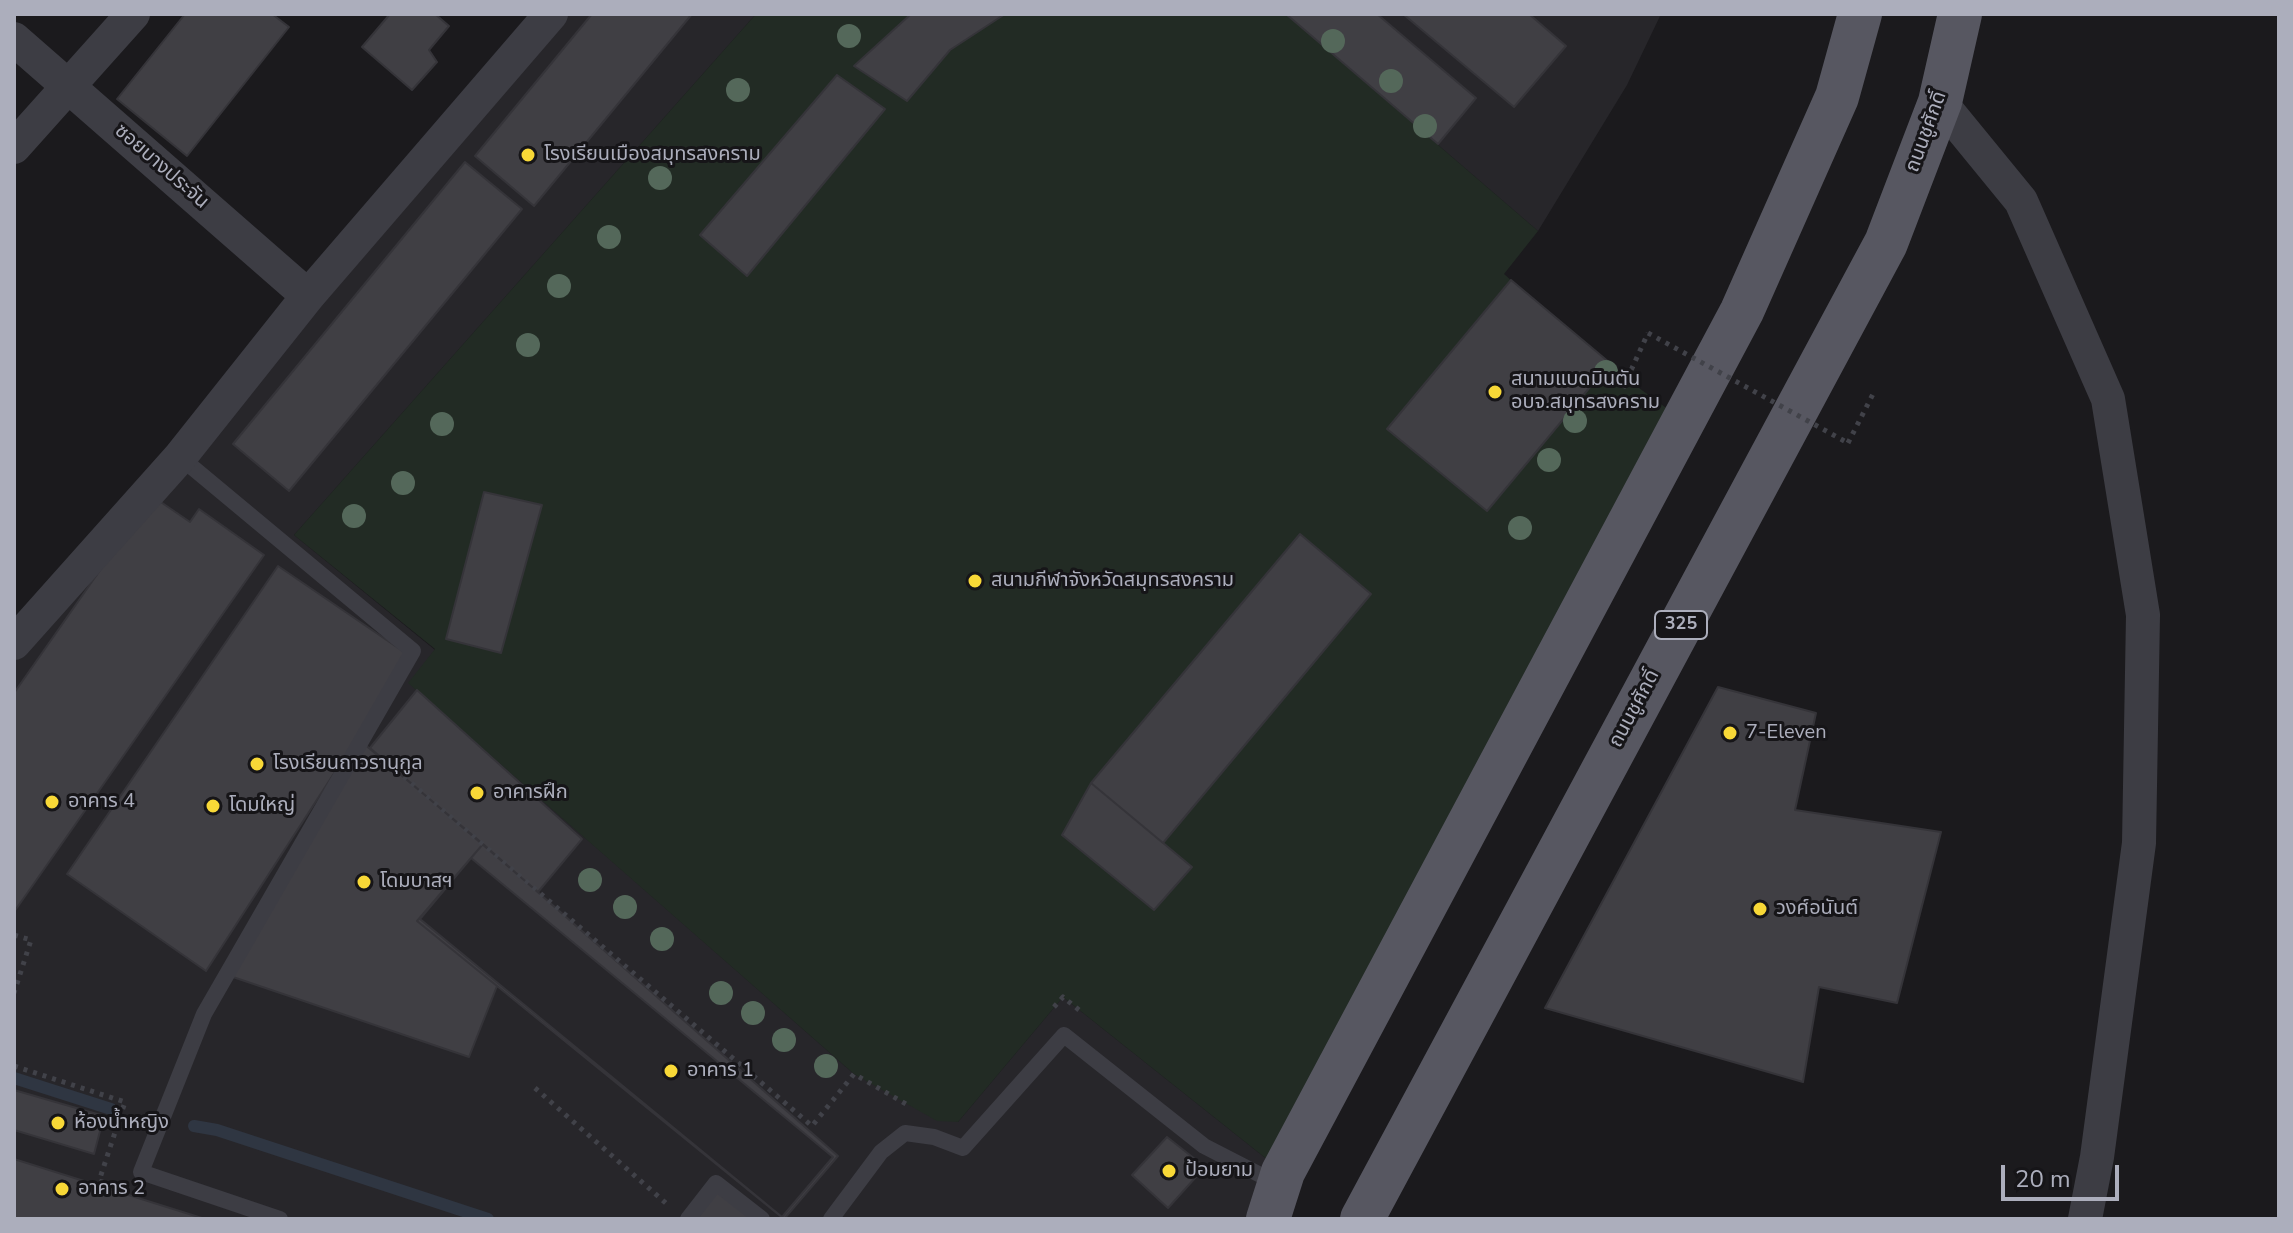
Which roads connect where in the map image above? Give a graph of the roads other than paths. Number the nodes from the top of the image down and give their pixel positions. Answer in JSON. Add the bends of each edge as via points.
{"nodes":[{"id":1,"x":133,"y":14,"type":"edge"},
{"id":2,"x":551,"y":14,"type":"edge"},
{"id":3,"x":1860,"y":14,"type":"edge"},
{"id":4,"x":1960,"y":14,"type":"edge"},
{"id":5,"x":14,"y":39,"type":"edge"},
{"id":6,"x":68,"y":85,"type":"junction"},
{"id":7,"x":1940,"y":102,"type":"junction"},
{"id":8,"x":14,"y":147,"type":"edge"},
{"id":9,"x":308,"y":296,"type":"junction"},
{"id":10,"x":180,"y":457,"type":"junction"},
{"id":11,"x":14,"y":643,"type":"edge"},
{"id":12,"x":1269,"y":1207,"type":"edge"},
{"id":13,"x":280,"y":1219,"type":"edge"},
{"id":14,"x":688,"y":1219,"type":"edge"},
{"id":15,"x":762,"y":1219,"type":"edge"},
{"id":16,"x":831,"y":1219,"type":"edge"},
{"id":17,"x":1362,"y":1219,"type":"edge"},
{"id":18,"x":2085,"y":1219,"type":"edge"}],
"edges":[{"from":1,"to":6,"type":"street"},
{"from":2,"to":9,"type":"street"},
{"from":3,"to":12,"type":"main road","via":[[1837,97],[1742,311]]},
{"from":4,"to":7,"type":"main road","name":"ถนนชูศักดิ์","number":"325"},
{"from":5,"to":6,"type":"street","name":"ซอยบางประจัน"},
{"from":6,"to":8,"type":"street"},
{"from":6,"to":9,"type":"street","name":"ซอยบางประจัน"},
{"from":7,"to":17,"type":"main road","name":"ถนนชูศักดิ์","number":"325","via":[[1886,243]]},
{"from":7,"to":18,"type":"street","via":[[2021,201],[2108,399],[2143,615],[2139,843]]},
{"from":9,"to":10,"type":"street"},
{"from":10,"to":11,"type":"street"},
{"from":10,"to":13,"type":"lane","via":[[413,651],[204,1014],[141,1172]]},
{"from":12,"to":16,"type":"lane","via":[[1204,1146],[1064,1035],[963,1148],[905,1133],[881,1152]]},
{"from":14,"to":15,"type":"lane","via":[[716,1183]]}]}
